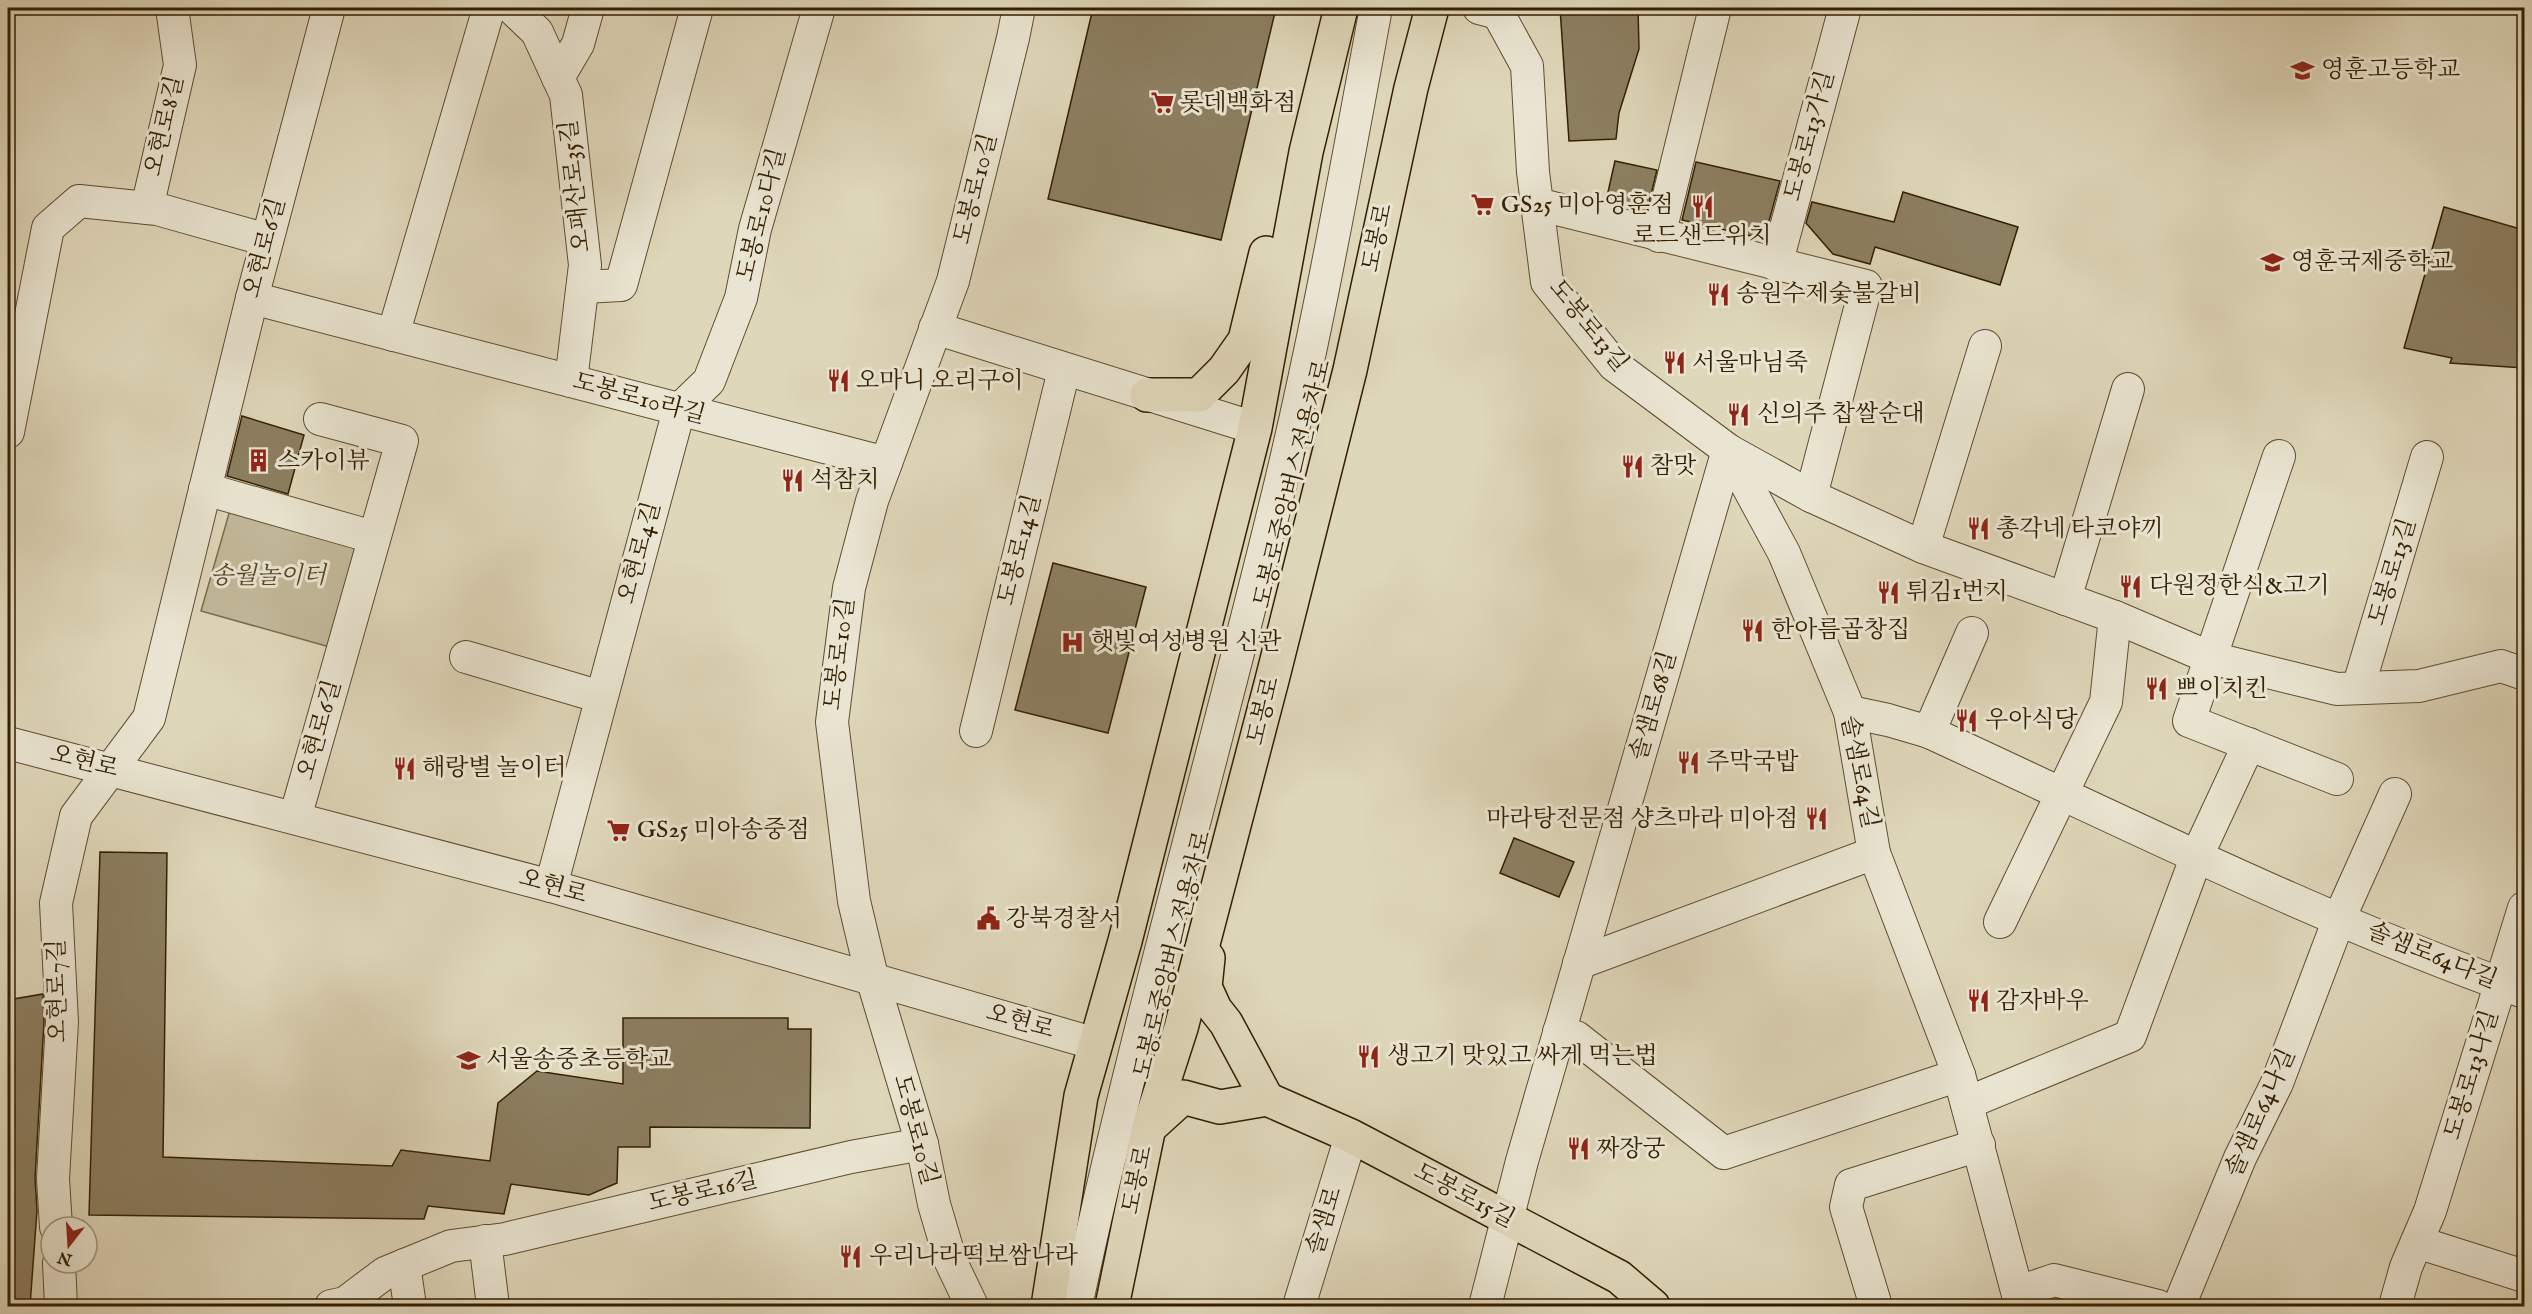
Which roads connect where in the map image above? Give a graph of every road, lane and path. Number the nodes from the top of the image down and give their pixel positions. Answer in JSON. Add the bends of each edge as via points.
{"nodes":[{"id":1,"x":172,"y":8,"type":"edge"},
{"id":2,"x":329,"y":8,"type":"edge"},
{"id":3,"x":489,"y":8,"type":"edge"},
{"id":4,"x":512,"y":8,"type":"edge"},
{"id":5,"x":588,"y":8,"type":"edge"},
{"id":6,"x":697,"y":8,"type":"edge"},
{"id":7,"x":819,"y":8,"type":"edge"},
{"id":8,"x":1019,"y":8,"type":"edge"},
{"id":9,"x":1376,"y":8,"type":"edge"},
{"id":10,"x":1391,"y":8,"type":"edge"},
{"id":11,"x":1432,"y":8,"type":"edge"},
{"id":12,"x":1479,"y":8,"type":"edge"},
{"id":13,"x":1715,"y":8,"type":"edge"},
{"id":14,"x":1845,"y":8,"type":"edge"},
{"id":15,"x":1341,"y":9,"type":"edge"},
{"id":16,"x":558,"y":78,"type":"junction"},
{"id":17,"x":1537,"y":204,"type":"junction"},
{"id":18,"x":147,"y":208,"type":"junction"},
{"id":19,"x":1659,"y":236,"type":"junction"},
{"id":20,"x":267,"y":240,"type":"junction"},
{"id":21,"x":1776,"y":265,"type":"junction"},
{"id":22,"x":583,"y":287,"type":"junction"},
{"id":23,"x":252,"y":298,"type":"junction"},
{"id":24,"x":935,"y":328,"type":"junction"},
{"id":25,"x":393,"y":334,"type":"junction"},
{"id":26,"x":1985,"y":346,"type":"dead end"},
{"id":27,"x":14,"y":356,"type":"edge"},
{"id":28,"x":1064,"y":370,"type":"junction"},
{"id":29,"x":571,"y":381,"type":"junction"},
{"id":30,"x":2128,"y":389,"type":"dead end"},
{"id":31,"x":1147,"y":395,"type":"junction"},
{"id":32,"x":679,"y":410,"type":"junction"},
{"id":33,"x":320,"y":419,"type":"dead end"},
{"id":34,"x":1255,"y":428,"type":"junction"},
{"id":35,"x":8,"y":432,"type":"edge"},
{"id":36,"x":1728,"y":450,"type":"junction"},
{"id":37,"x":2279,"y":456,"type":"dead end"},
{"id":38,"x":2427,"y":457,"type":"dead end"},
{"id":39,"x":886,"y":463,"type":"junction"},
{"id":40,"x":1244,"y":474,"type":"junction"},
{"id":41,"x":205,"y":489,"type":"junction"},
{"id":42,"x":1811,"y":496,"type":"junction"},
{"id":43,"x":373,"y":537,"type":"junction"},
{"id":44,"x":1923,"y":547,"type":"junction"},
{"id":45,"x":2065,"y":599,"type":"junction"},
{"id":46,"x":2115,"y":617,"type":"junction"},
{"id":47,"x":1972,"y":633,"type":"dead end"},
{"id":48,"x":466,"y":657,"type":"dead end"},
{"id":49,"x":2211,"y":657,"type":"junction"},
{"id":50,"x":1232,"y":674,"type":"junction"},
{"id":51,"x":2524,"y":674,"type":"edge"},
{"id":52,"x":2358,"y":688,"type":"junction"},
{"id":53,"x":602,"y":697,"type":"junction"},
{"id":54,"x":1850,"y":712,"type":"junction"},
{"id":55,"x":976,"y":731,"type":"dead end"},
{"id":56,"x":1217,"y":731,"type":"junction"},
{"id":57,"x":1929,"y":732,"type":"junction"},
{"id":58,"x":8,"y":743,"type":"edge"},
{"id":59,"x":2249,"y":744,"type":"junction"},
{"id":60,"x":112,"y":769,"type":"junction"},
{"id":61,"x":2337,"y":778,"type":"dead end"},
{"id":62,"x":2061,"y":793,"type":"junction"},
{"id":63,"x":2395,"y":794,"type":"dead end"},
{"id":64,"x":295,"y":818,"type":"junction"},
{"id":65,"x":1147,"y":852,"type":"junction"},
{"id":66,"x":1874,"y":853,"type":"junction"},
{"id":67,"x":2196,"y":858,"type":"junction"},
{"id":68,"x":551,"y":886,"type":"junction"},
{"id":69,"x":2524,"y":908,"type":"edge"},
{"id":70,"x":1197,"y":914,"type":"junction"},
{"id":71,"x":2339,"y":919,"type":"junction"},
{"id":72,"x":2000,"y":922,"type":"dead end"},
{"id":73,"x":1580,"y":963,"type":"junction"},
{"id":74,"x":1165,"y":980,"type":"junction"},
{"id":75,"x":873,"y":981,"type":"junction"},
{"id":76,"x":2512,"y":988,"type":"edge"},
{"id":77,"x":1559,"y":1032,"type":"junction"},
{"id":78,"x":1096,"y":1044,"type":"junction"},
{"id":79,"x":1165,"y":1078,"type":"junction"},
{"id":80,"x":1963,"y":1089,"type":"junction"},
{"id":81,"x":1267,"y":1099,"type":"junction"},
{"id":82,"x":1149,"y":1127,"type":"junction"},
{"id":83,"x":1351,"y":1136,"type":"junction"},
{"id":84,"x":922,"y":1144,"type":"junction"},
{"id":85,"x":1978,"y":1145,"type":"junction"},
{"id":86,"x":55,"y":1215,"type":"edge"},
{"id":87,"x":1508,"y":1219,"type":"junction"},
{"id":88,"x":485,"y":1241,"type":"junction"},
{"id":89,"x":2417,"y":1242,"type":"junction"},
{"id":90,"x":404,"y":1265,"type":"junction"},
{"id":91,"x":59,"y":1275,"type":"edge"},
{"id":92,"x":2524,"y":1276,"type":"edge"},
{"id":93,"x":2020,"y":1299,"type":"edge"},
{"id":94,"x":61,"y":1306,"type":"edge"},
{"id":95,"x":331,"y":1306,"type":"edge"},
{"id":96,"x":410,"y":1306,"type":"edge"},
{"id":97,"x":493,"y":1306,"type":"edge"},
{"id":98,"x":972,"y":1306,"type":"edge"},
{"id":99,"x":1048,"y":1306,"type":"edge"},
{"id":100,"x":1076,"y":1306,"type":"edge"},
{"id":101,"x":1093,"y":1306,"type":"edge"},
{"id":102,"x":1112,"y":1306,"type":"edge"},
{"id":103,"x":1299,"y":1306,"type":"edge"},
{"id":104,"x":1485,"y":1306,"type":"edge"},
{"id":105,"x":1653,"y":1306,"type":"edge"},
{"id":106,"x":1876,"y":1306,"type":"edge"},
{"id":107,"x":2158,"y":1306,"type":"edge"},
{"id":108,"x":2179,"y":1306,"type":"edge"},
{"id":109,"x":2395,"y":1306,"type":"edge"}],
"edges":[{"from":1,"to":18,"type":"street","name":"오현로8길","via":[[180,65]]},
{"from":2,"to":20,"type":"street","name":"오현로6길"},
{"from":3,"to":25,"type":"street"},
{"from":4,"to":16,"type":"street","name":"오패산로35길","via":[[537,32]]},
{"from":5,"to":16,"type":"street","via":[[578,44]]},
{"from":6,"to":22,"type":"street","via":[[621,285]]},
{"from":7,"to":32,"type":"street","name":"도봉로10다길","via":[[755,229],[741,298],[709,381]]},
{"from":8,"to":24,"type":"street","name":"도봉로10길","via":[[953,281]]},
{"from":9,"to":50,"type":"street","via":[[1322,295],[1271,524]]},
{"from":10,"to":70,"type":"street","name":"도봉로중앙버스전용차로","via":[[1321,380]]},
{"from":11,"to":70,"type":"main road","name":"도봉로","via":[[1350,370],[1234,823]]},
{"from":12,"to":17,"type":"street","name":"도봉로13길","via":[[1498,13],[1527,66]]},
{"from":13,"to":19,"type":"street"},
{"from":14,"to":21,"type":"street","name":"도봉로13가길"},
{"from":15,"to":31,"type":"main road","via":[[1293,141],[1245,340],[1224,370],[1199,395]]},
{"from":15,"to":34,"type":"main road","via":[[1306,152]]},
{"from":16,"to":22,"type":"street","name":"오패산로35길","via":[[566,95],[585,265]]},
{"from":17,"to":19,"type":"street"},
{"from":17,"to":36,"type":"street","name":"도봉로13길","via":[[1547,282],[1614,365]]},
{"from":18,"to":20,"type":"street","name":"오현로8길"},
{"from":18,"to":27,"type":"street","name":"오현로8길","via":[[78,201],[48,228]]},
{"from":19,"to":21,"type":"street"},
{"from":20,"to":23,"type":"street","name":"오현로6길"},
{"from":21,"to":42,"type":"street","via":[[1866,286]]},
{"from":22,"to":29,"type":"street","name":"오패산로35길"},
{"from":23,"to":25,"type":"street","name":"도봉로10라길"},
{"from":23,"to":41,"type":"street","name":"오현로6길"},
{"from":24,"to":28,"type":"street"},
{"from":24,"to":39,"type":"street","name":"도봉로10길"},
{"from":25,"to":29,"type":"street","name":"도봉로10라길"},
{"from":26,"to":44,"type":"street"},
{"from":27,"to":35,"type":"street","name":"오현로8길"},
{"from":28,"to":31,"type":"street"},
{"from":28,"to":55,"type":"street","name":"도봉로14길"},
{"from":29,"to":32,"type":"street","name":"도봉로10라길"},
{"from":30,"to":45,"type":"street"},
{"from":31,"to":34,"type":"street"},
{"from":32,"to":39,"type":"street","name":"도봉로10라길"},
{"from":32,"to":53,"type":"street","name":"오현로4길"},
{"from":33,"to":43,"type":"street","name":"오현로6길","via":[[402,441]]},
{"from":34,"to":40,"type":"main road"},
{"from":36,"to":42,"type":"street","name":"도봉로13길"},
{"from":36,"to":54,"type":"street","name":"솔샘로64길","via":[[1784,553]]},
{"from":36,"to":73,"type":"street","name":"솔샘로68길"},
{"from":37,"to":49,"type":"street"},
{"from":38,"to":52,"type":"street","name":"도봉로13길"},
{"from":39,"to":75,"type":"street","name":"도봉로10길","via":[[849,588],[832,722],[855,902]]},
{"from":40,"to":50,"type":"street"},
{"from":40,"to":65,"type":"main road"},
{"from":41,"to":43,"type":"street"},
{"from":41,"to":60,"type":"street","name":"오현로6길","via":[[149,718]]},
{"from":42,"to":44,"type":"street","name":"도봉로13길"},
{"from":43,"to":64,"type":"street","name":"오현로6길"},
{"from":44,"to":45,"type":"street","name":"도봉로13길"},
{"from":45,"to":46,"type":"street","name":"도봉로13길"},
{"from":46,"to":49,"type":"street","name":"도봉로13길"},
{"from":46,"to":62,"type":"street","via":[[2106,702]]},
{"from":47,"to":57,"type":"street"},
{"from":48,"to":53,"type":"street"},
{"from":49,"to":52,"type":"street","name":"도봉로13길","via":[[2337,688]]},
{"from":49,"to":59,"type":"street","via":[[2189,721]]},
{"from":50,"to":56,"type":"street"},
{"from":51,"to":52,"type":"street","name":"도봉로13길","via":[[2501,666],[2419,686]]},
{"from":53,"to":68,"type":"street","name":"오현로4길"},
{"from":54,"to":57,"type":"street","name":"솔샘로64다길"},
{"from":54,"to":66,"type":"street","name":"솔샘로64길"},
{"from":56,"to":65,"type":"street"},
{"from":56,"to":100,"type":"street","via":[[1138,1036]]},
{"from":57,"to":62,"type":"street","name":"솔샘로64다길"},
{"from":58,"to":60,"type":"street","name":"오현로"},
{"from":59,"to":61,"type":"street"},
{"from":59,"to":67,"type":"street"},
{"from":60,"to":64,"type":"street","name":"오현로"},
{"from":60,"to":86,"type":"street","name":"오현로7길","via":[[75,816],[56,903],[62,1022],[53,1179]]},
{"from":62,"to":67,"type":"street","name":"솔샘로64다길"},
{"from":62,"to":72,"type":"street"},
{"from":63,"to":71,"type":"street","name":"솔샘로64다길"},
{"from":64,"to":68,"type":"street","name":"오현로"},
{"from":65,"to":78,"type":"main road"},
{"from":66,"to":73,"type":"street"},
{"from":66,"to":80,"type":"street","name":"솔샘로64길"},
{"from":67,"to":71,"type":"street","name":"솔샘로64다길"},
{"from":67,"to":80,"type":"street","via":[[2130,1036]]},
{"from":68,"to":75,"type":"street","name":"오현로"},
{"from":69,"to":76,"type":"street","name":"도봉로13나길"},
{"from":70,"to":74,"type":"street","name":"도봉로중앙버스전용차로"},
{"from":70,"to":79,"type":"main road","name":"도봉로"},
{"from":70,"to":81,"type":"main road","via":[[1205,987]]},
{"from":71,"to":76,"type":"street","name":"솔샘로64다길"},
{"from":71,"to":108,"type":"street","name":"솔샘로64나길","via":[[2277,1083],[2240,1158]]},
{"from":73,"to":77,"type":"street","name":"솔샘로68길"},
{"from":74,"to":79,"type":"street"},
{"from":74,"to":101,"type":"street","name":"도봉로중앙버스전용차로","via":[[1111,1200]]},
{"from":75,"to":78,"type":"street","name":"오현로"},
{"from":75,"to":84,"type":"street","name":"도봉로10길"},
{"from":76,"to":89,"type":"street","name":"도봉로13나길"},
{"from":77,"to":80,"type":"street","via":[[1576,1037],[1724,1153]]},
{"from":77,"to":87,"type":"street","name":"솔샘로68길"},
{"from":78,"to":99,"type":"main road","via":[[1073,1142]]},
{"from":79,"to":82,"type":"main road","name":"도봉로"},
{"from":80,"to":85,"type":"street","name":"솔샘로64길"},
{"from":81,"to":82,"type":"main road","via":[[1220,1107],[1183,1097]]},
{"from":81,"to":83,"type":"main road","name":"도봉로15길"},
{"from":82,"to":102,"type":"main road","name":"도봉로"},
{"from":83,"to":87,"type":"main road","name":"도봉로15길"},
{"from":83,"to":103,"type":"street","name":"솔샘로"},
{"from":84,"to":88,"type":"street","name":"도봉로16길"},
{"from":84,"to":98,"type":"street","name":"도봉로10길","via":[[951,1262]]},
{"from":85,"to":93,"type":"street","name":"솔샘로64길"},
{"from":85,"to":106,"type":"street","via":[[1851,1185],[1846,1207]]},
{"from":87,"to":104,"type":"street","name":"솔샘로68길"},
{"from":87,"to":105,"type":"main road","name":"도봉로15길","via":[[1619,1277]]},
{"from":88,"to":90,"type":"street","name":"도봉로16길","via":[[451,1246]]},
{"from":88,"to":97,"type":"street"},
{"from":89,"to":92,"type":"street"},
{"from":89,"to":109,"type":"street","name":"도봉로13나길"},
{"from":90,"to":95,"type":"street","name":"도봉로16길","via":[[385,1273],[345,1303]]},
{"from":90,"to":96,"type":"street"},
{"from":91,"to":94,"type":"street"},
{"from":93,"to":107,"type":"street","via":[[2054,1280]]}]}
